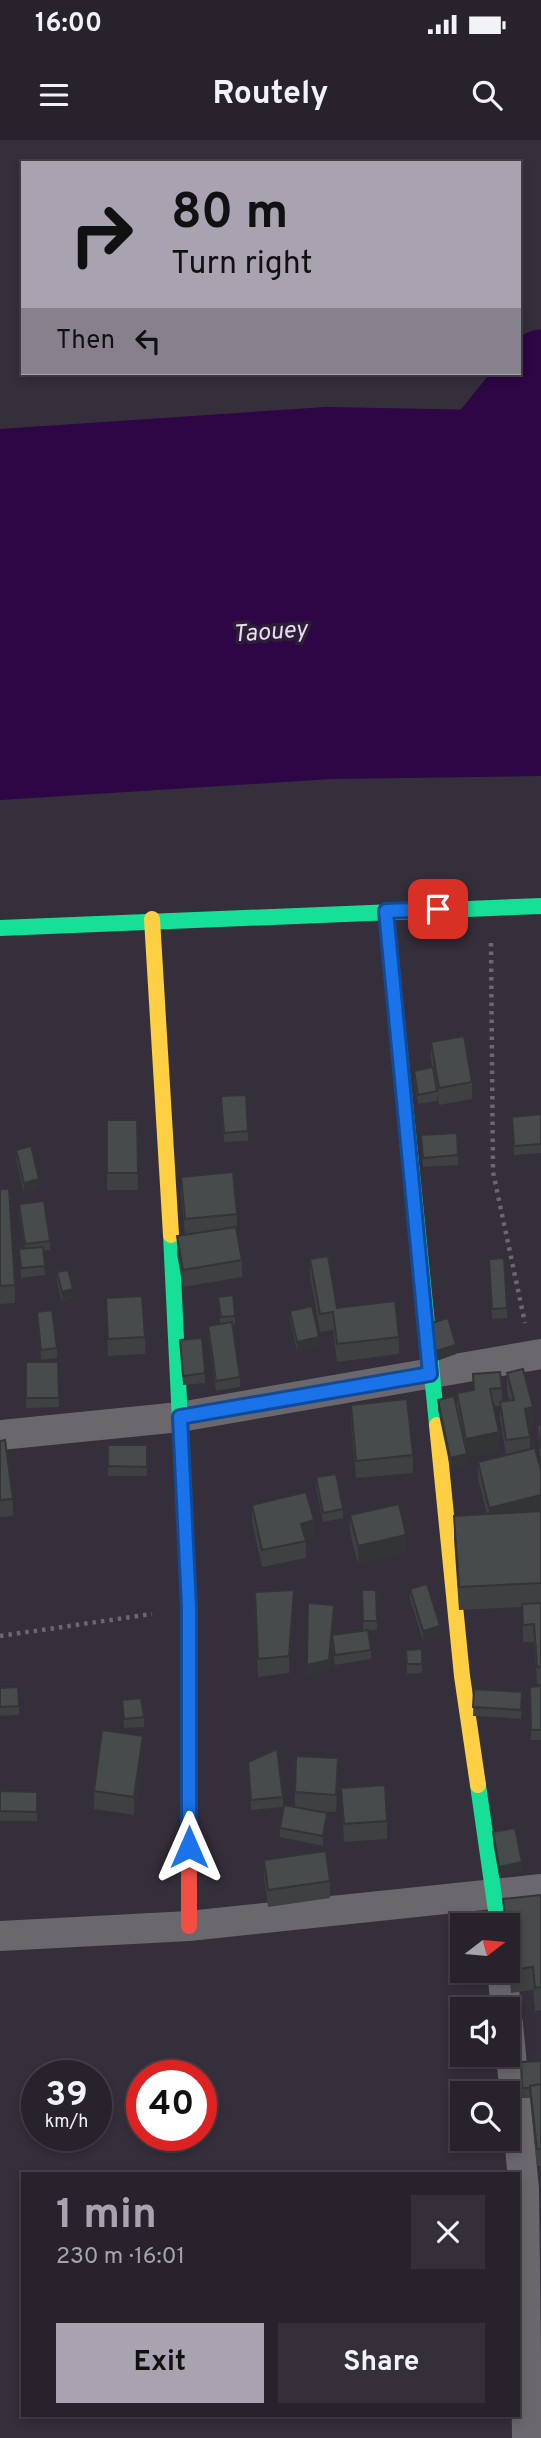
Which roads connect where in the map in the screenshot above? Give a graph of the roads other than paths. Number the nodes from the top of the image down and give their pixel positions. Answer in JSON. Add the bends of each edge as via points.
{"nodes":[{"id":1,"x":541,"y":906,"type":"edge"},
{"id":2,"x":386,"y":911,"type":"junction"},
{"id":3,"x":152,"y":919,"type":"junction"},
{"id":4,"x":0,"y":928,"type":"edge"},
{"id":5,"x":537,"y":1354,"type":"edge"},
{"id":6,"x":430,"y":1374,"type":"junction"},
{"id":7,"x":180,"y":1417,"type":"junction"},
{"id":8,"x":0,"y":1435,"type":"edge"},
{"id":9,"x":541,"y":1889,"type":"edge"},
{"id":10,"x":495,"y":1894,"type":"junction"},
{"id":11,"x":497,"y":1913,"type":"edge"},
{"id":12,"x":189,"y":1926,"type":"junction"},
{"id":13,"x":0,"y":1936,"type":"edge"},
{"id":14,"x":514,"y":2067,"type":"edge"},
{"id":15,"x":532,"y":2188,"type":"edge"},
{"id":16,"x":527,"y":2438,"type":"edge"}],
"edges":[{"from":1,"to":2,"type":"street"},
{"from":2,"to":3,"type":"street"},
{"from":2,"to":6,"type":"street"},
{"from":3,"to":4,"type":"street"},
{"from":3,"to":7,"type":"street"},
{"from":5,"to":6,"type":"street"},
{"from":6,"to":7,"type":"street"},
{"from":6,"to":10,"type":"street","via":[[462,1676]]},
{"from":7,"to":8,"type":"street"},
{"from":7,"to":12,"type":"street","via":[[189,1608]]},
{"from":9,"to":10,"type":"street"},
{"from":10,"to":11,"type":"street"},
{"from":10,"to":12,"type":"street"},
{"from":12,"to":13,"type":"street"},
{"from":14,"to":15,"type":"street"},
{"from":15,"to":16,"type":"street"}]}
